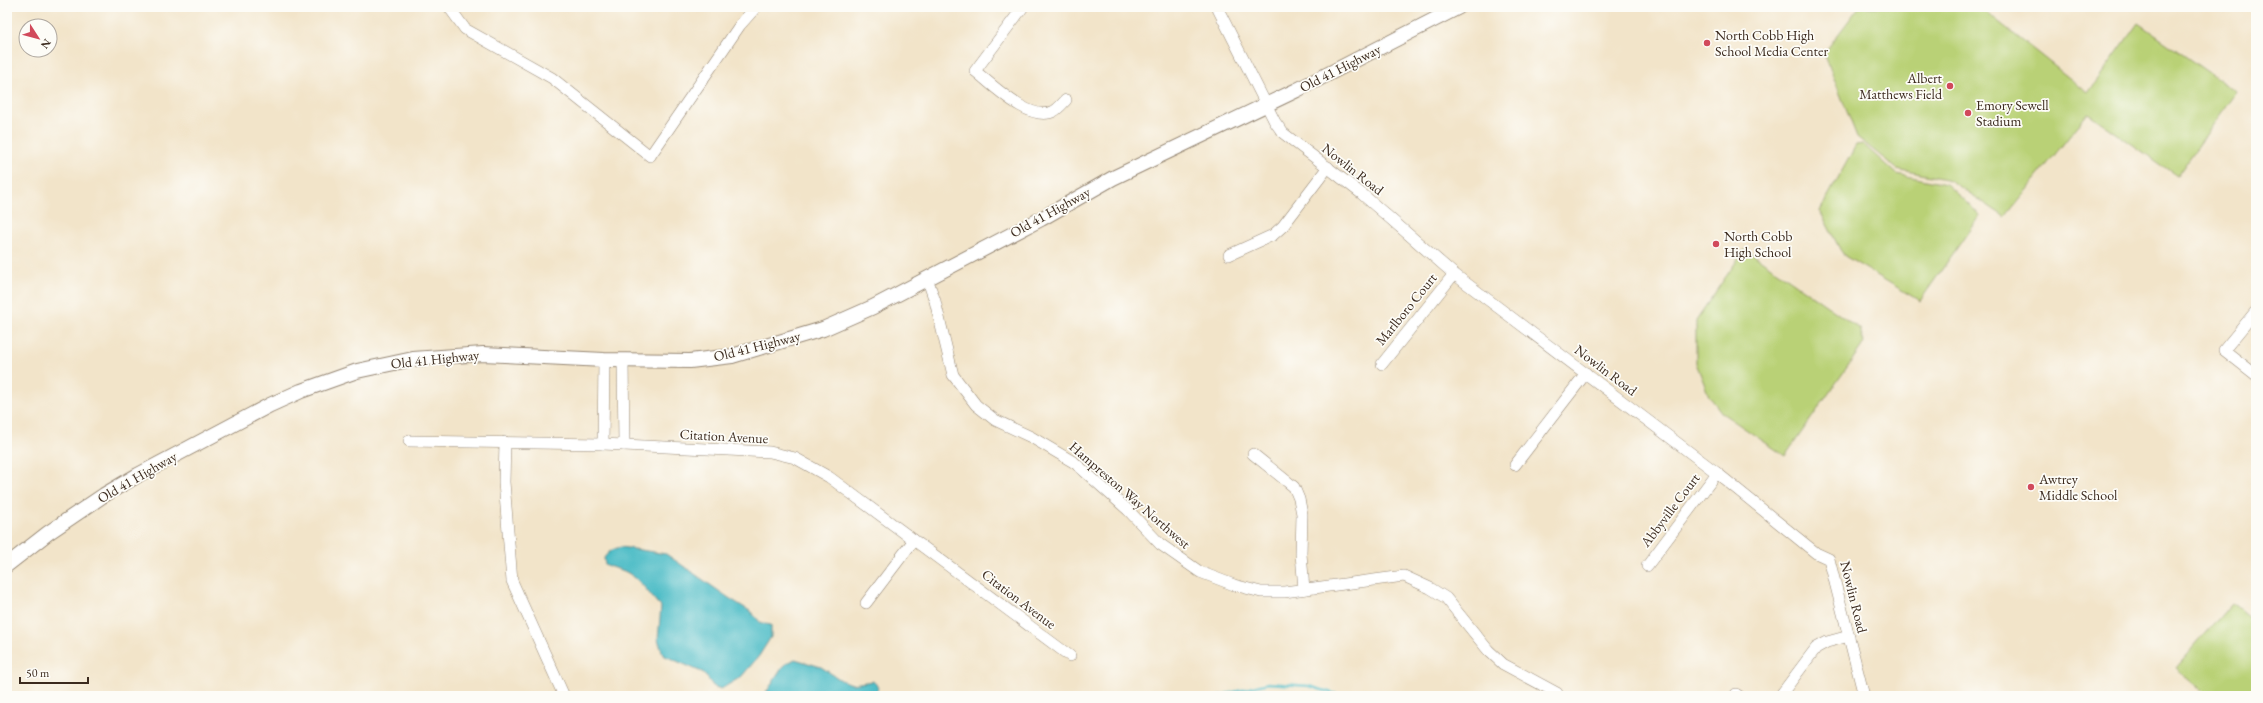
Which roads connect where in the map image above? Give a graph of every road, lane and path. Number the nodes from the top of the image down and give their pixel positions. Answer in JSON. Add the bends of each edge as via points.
{"nodes":[{"id":1,"x":449,"y":7,"type":"edge"},
{"id":2,"x":756,"y":7,"type":"edge"},
{"id":3,"x":1023,"y":7,"type":"edge"},
{"id":4,"x":1217,"y":7,"type":"edge"},
{"id":5,"x":1459,"y":7,"type":"edge"},
{"id":6,"x":1066,"y":100,"type":"dead end"},
{"id":7,"x":1266,"y":105,"type":"junction"},
{"id":8,"x":1328,"y":167,"type":"junction"},
{"id":9,"x":1229,"y":255,"type":"dead end"},
{"id":10,"x":1454,"y":274,"type":"junction"},
{"id":11,"x":927,"y":278,"type":"junction"},
{"id":12,"x":2256,"y":312,"type":"edge"},
{"id":13,"x":604,"y":360,"type":"junction"},
{"id":14,"x":623,"y":361,"type":"junction"},
{"id":15,"x":1382,"y":364,"type":"dead end"},
{"id":16,"x":1586,"y":373,"type":"junction"},
{"id":17,"x":2256,"y":375,"type":"edge"},
{"id":18,"x":408,"y":441,"type":"dead end"},
{"id":19,"x":505,"y":442,"type":"junction"},
{"id":20,"x":603,"y":444,"type":"junction"},
{"id":21,"x":624,"y":446,"type":"junction"},
{"id":22,"x":1253,"y":454,"type":"dead end"},
{"id":23,"x":1515,"y":465,"type":"dead end"},
{"id":24,"x":1717,"y":473,"type":"junction"},
{"id":25,"x":914,"y":540,"type":"junction"},
{"id":26,"x":7,"y":565,"type":"edge"},
{"id":27,"x":1646,"y":566,"type":"dead end"},
{"id":28,"x":1304,"y":590,"type":"junction"},
{"id":29,"x":866,"y":603,"type":"dead end"},
{"id":30,"x":1849,"y":636,"type":"junction"},
{"id":31,"x":1070,"y":656,"type":"dead end"},
{"id":32,"x":1557,"y":692,"type":"dead end"},
{"id":33,"x":564,"y":696,"type":"edge"},
{"id":34,"x":1735,"y":696,"type":"edge"},
{"id":35,"x":1739,"y":696,"type":"edge"},
{"id":36,"x":1780,"y":696,"type":"edge"},
{"id":37,"x":1864,"y":696,"type":"edge"}],
"edges":[{"from":1,"to":2,"type":"street","via":[[465,29],[552,78],[650,156],[740,25]]},
{"from":3,"to":6,"type":"street","via":[[975,71],[1021,106],[1036,113],[1055,111]]},
{"from":4,"to":7,"type":"street","name":"Nowlin Road"},
{"from":5,"to":7,"type":"main road","name":"Old 41 Highway"},
{"from":7,"to":8,"type":"street","name":"Nowlin Road","via":[[1283,133]]},
{"from":7,"to":11,"type":"main road","name":"Old 41 Highway","via":[[1113,178],[1041,219]]},
{"from":8,"to":9,"type":"street","via":[[1283,226],[1273,235]]},
{"from":8,"to":10,"type":"street","name":"Nowlin Road"},
{"from":10,"to":15,"type":"street","name":"Marlboro Court"},
{"from":10,"to":16,"type":"street","name":"Nowlin Road"},
{"from":11,"to":14,"type":"main road","name":"Old 41 Highway","via":[[873,307],[823,329],[732,356],[690,361]]},
{"from":11,"to":28,"type":"street","name":"Hampreston Way Northwest","via":[[953,375],[976,405],[995,420],[1031,436],[1075,463],[1128,510],[1160,544],[1200,572],[1234,586],[1261,592]]},
{"from":12,"to":17,"type":"street","via":[[2224,350]]},
{"from":13,"to":14,"type":"main road","name":"Old 41 Highway"},
{"from":13,"to":20,"type":"street"},
{"from":13,"to":26,"type":"main road","name":"Old 41 Highway","via":[[523,354],[441,355],[382,364],[332,379],[242,419],[138,475],[65,522]]},
{"from":14,"to":21,"type":"street"},
{"from":16,"to":23,"type":"street"},
{"from":16,"to":24,"type":"street","name":"Nowlin Road"},
{"from":18,"to":19,"type":"street","name":"Citation Avenue"},
{"from":19,"to":20,"type":"street","name":"Citation Avenue"},
{"from":19,"to":33,"type":"street","via":[[504,482],[512,581]]},
{"from":20,"to":21,"type":"street","name":"Citation Avenue"},
{"from":21,"to":25,"type":"street","name":"Citation Avenue","via":[[770,452],[795,458],[830,477]]},
{"from":22,"to":28,"type":"street","via":[[1294,487],[1299,499],[1302,514],[1301,554]]},
{"from":24,"to":27,"type":"street","name":"Abbyville Court"},
{"from":24,"to":30,"type":"street","name":"Nowlin Road","via":[[1816,553],[1829,559]]},
{"from":25,"to":29,"type":"street"},
{"from":25,"to":31,"type":"street","name":"Citation Avenue"},
{"from":28,"to":32,"type":"street","name":"Hampreston Way Northwest","via":[[1404,576],[1446,598],[1488,650],[1503,664]]},
{"from":30,"to":36,"type":"street","via":[[1826,642],[1816,648]]},
{"from":30,"to":37,"type":"street","name":"Nowlin Road"},
{"from":34,"to":35,"type":"street"}]}
